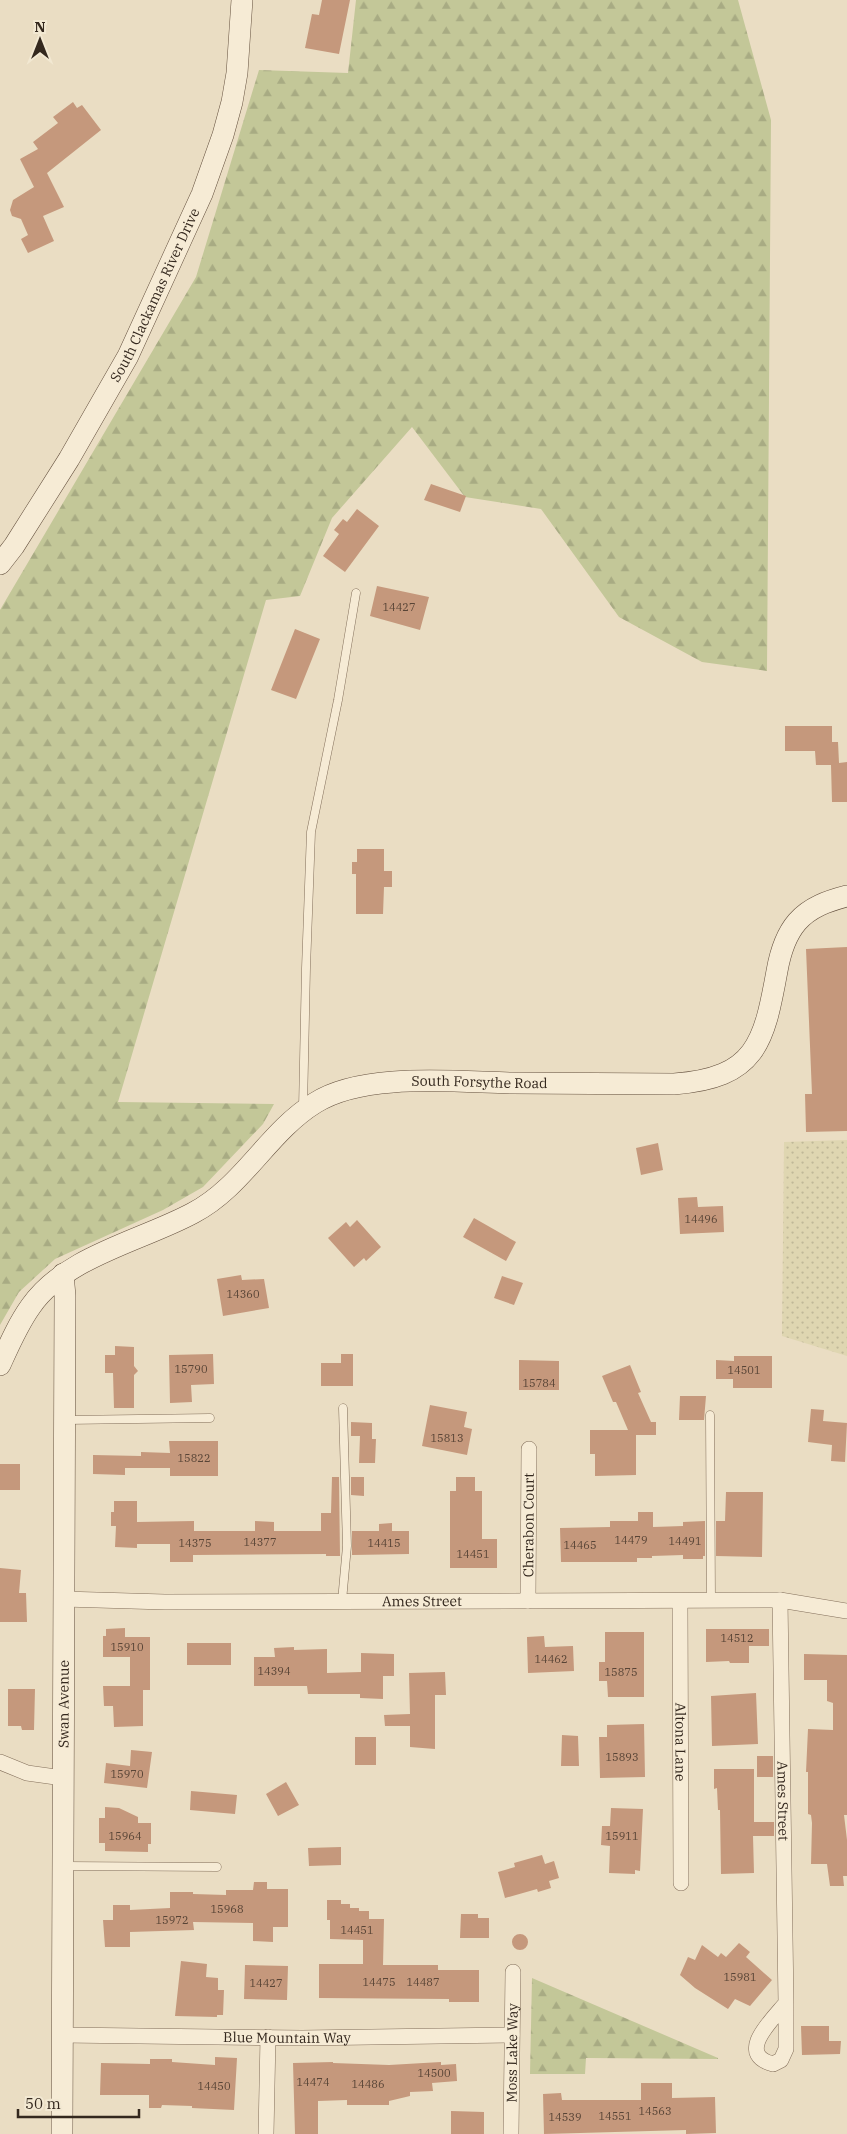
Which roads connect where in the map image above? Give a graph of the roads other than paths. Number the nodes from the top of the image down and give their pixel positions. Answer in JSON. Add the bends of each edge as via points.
{"nodes":[{"id":1,"x":242,"y":0,"type":"edge"},
{"id":2,"x":0,"y":564,"type":"edge"},
{"id":3,"x":356,"y":593,"type":"dead end"},
{"id":4,"x":847,"y":896,"type":"edge"},
{"id":5,"x":304,"y":1110,"type":"junction"},
{"id":6,"x":63,"y":1274,"type":"junction"},
{"id":7,"x":0,"y":1365,"type":"edge"},
{"id":8,"x":342,"y":1408,"type":"dead end"},
{"id":9,"x":710,"y":1415,"type":"dead end"},
{"id":10,"x":210,"y":1418,"type":"dead end"},
{"id":11,"x":64,"y":1420,"type":"junction"},
{"id":12,"x":529,"y":1449,"type":"dead end"},
{"id":13,"x":63,"y":1599,"type":"junction"},
{"id":14,"x":780,"y":1600,"type":"junction"},
{"id":15,"x":342,"y":1601,"type":"junction"},
{"id":16,"x":528,"y":1601,"type":"junction"},
{"id":17,"x":680,"y":1601,"type":"junction"},
{"id":18,"x":711,"y":1601,"type":"junction"},
{"id":19,"x":847,"y":1611,"type":"edge"},
{"id":20,"x":0,"y":1762,"type":"edge"},
{"id":21,"x":63,"y":1778,"type":"junction"},
{"id":22,"x":63,"y":1866,"type":"junction"},
{"id":23,"x":217,"y":1867,"type":"dead end"},
{"id":24,"x":681,"y":1883,"type":"dead end"},
{"id":25,"x":513,"y":1972,"type":"dead end"},
{"id":26,"x":786,"y":2003,"type":"dead end"},
{"id":27,"x":512,"y":2035,"type":"junction"},
{"id":28,"x":63,"y":2036,"type":"junction"},
{"id":29,"x":268,"y":2037,"type":"junction"},
{"id":30,"x":62,"y":2134,"type":"edge"},
{"id":31,"x":266,"y":2134,"type":"edge"},
{"id":32,"x":511,"y":2134,"type":"edge"}],
"edges":[{"from":1,"to":2,"type":"street","name":"South Clackamas River Drive","via":[[232,102],[202,194],[128,356],[69,459]]},
{"from":3,"to":5,"type":"lane","via":[[311,832]]},
{"from":4,"to":5,"type":"street","name":"South Forsythe Road","via":[[815,908],[796,923],[786,938],[770,1011],[760,1039],[738,1066],[712,1078],[674,1084],[389,1083],[341,1090]]},
{"from":5,"to":6,"type":"street","name":"South Forsythe Road","via":[[283,1128],[239,1177],[199,1210]]},
{"from":6,"to":7,"type":"street","name":"South Forsythe Road","via":[[31,1305]]},
{"from":6,"to":11,"type":"street","name":"Swan Avenue"},
{"from":8,"to":15,"type":"lane","via":[[347,1546]]},
{"from":9,"to":18,"type":"lane"},
{"from":10,"to":11,"type":"lane"},
{"from":11,"to":13,"type":"street","name":"Swan Avenue"},
{"from":12,"to":16,"type":"street","name":"Cherabon Court"},
{"from":13,"to":15,"type":"street","name":"Ames Street"},
{"from":13,"to":21,"type":"street","name":"Swan Avenue"},
{"from":14,"to":18,"type":"street","name":"Ames Street"},
{"from":14,"to":19,"type":"street","name":"Ames Street"},
{"from":14,"to":26,"type":"street","name":"Ames Street"},
{"from":15,"to":16,"type":"street","name":"Ames Street"},
{"from":16,"to":17,"type":"street","name":"Ames Street"},
{"from":17,"to":18,"type":"street","name":"Ames Street"},
{"from":17,"to":24,"type":"street","name":"Altona Lane"},
{"from":20,"to":21,"type":"street","via":[[27,1773]]},
{"from":21,"to":22,"type":"street","name":"Swan Avenue"},
{"from":22,"to":23,"type":"lane"},
{"from":22,"to":28,"type":"street","name":"Swan Avenue"},
{"from":25,"to":27,"type":"street","name":"Moss Lake Way"},
{"from":27,"to":29,"type":"street","name":"Blue Mountain Way"},
{"from":27,"to":32,"type":"street","name":"Moss Lake Way"},
{"from":28,"to":29,"type":"street","name":"Blue Mountain Way"},
{"from":28,"to":30,"type":"street","name":"Swan Avenue"},
{"from":29,"to":31,"type":"street"}]}
